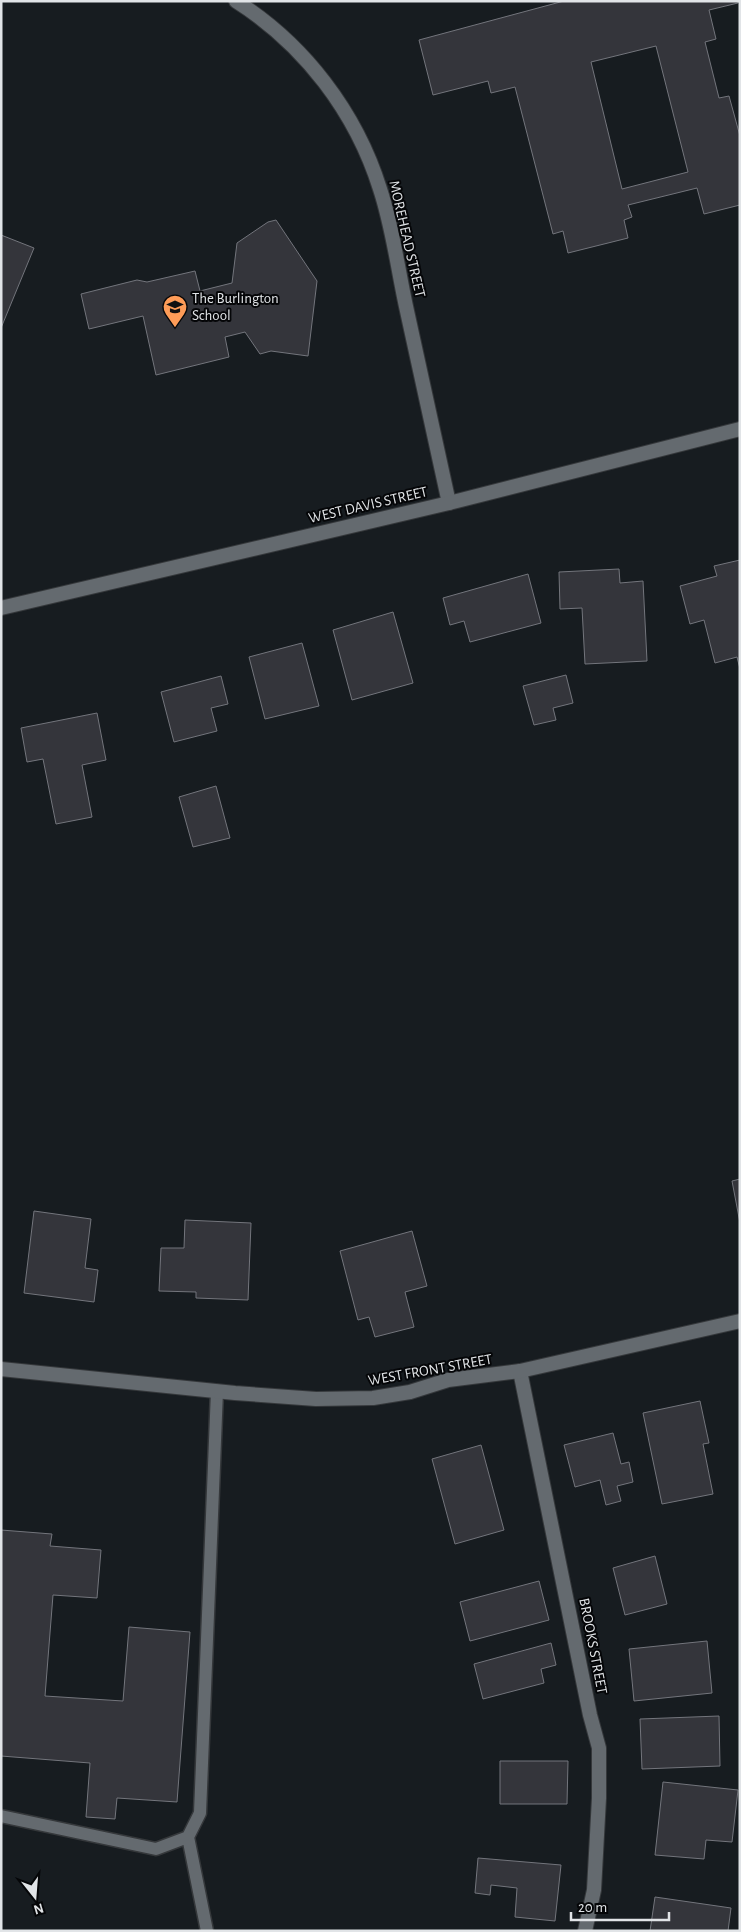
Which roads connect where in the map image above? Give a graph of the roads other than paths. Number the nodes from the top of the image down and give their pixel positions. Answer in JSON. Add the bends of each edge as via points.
{"nodes":[{"id":1,"x":236,"y":1,"type":"edge"},
{"id":2,"x":740,"y":428,"type":"edge"},
{"id":3,"x":449,"y":503,"type":"junction"},
{"id":4,"x":1,"y":608,"type":"edge"},
{"id":5,"x":740,"y":1321,"type":"edge"},
{"id":6,"x":1,"y":1369,"type":"edge"},
{"id":7,"x":520,"y":1370,"type":"junction"},
{"id":8,"x":217,"y":1391,"type":"junction"},
{"id":9,"x":1,"y":1816,"type":"edge"},
{"id":10,"x":188,"y":1837,"type":"junction"},
{"id":11,"x":207,"y":1931,"type":"edge"},
{"id":12,"x":585,"y":1931,"type":"edge"}],
"edges":[{"from":1,"to":3,"type":"street","name":"MOREHEAD STREET","via":[[254,12],[298,52],[331,89],[356,129],[380,189]]},
{"from":2,"to":3,"type":"street","name":"WEST DAVIS STREET"},
{"from":3,"to":4,"type":"street","name":"WEST DAVIS STREET"},
{"from":5,"to":7,"type":"street","name":"WEST FRONT STREET"},
{"from":6,"to":8,"type":"street","name":"WEST FRONT STREET"},
{"from":7,"to":8,"type":"street","name":"WEST FRONT STREET","via":[[448,1380],[410,1392],[373,1398],[316,1399]]},
{"from":7,"to":12,"type":"street","name":"BROOKS STREET","via":[[599,1748],[594,1890]]},
{"from":8,"to":10,"type":"lane","via":[[200,1813]]},
{"from":9,"to":10,"type":"lane","via":[[156,1849]]},
{"from":10,"to":11,"type":"lane"}]}
